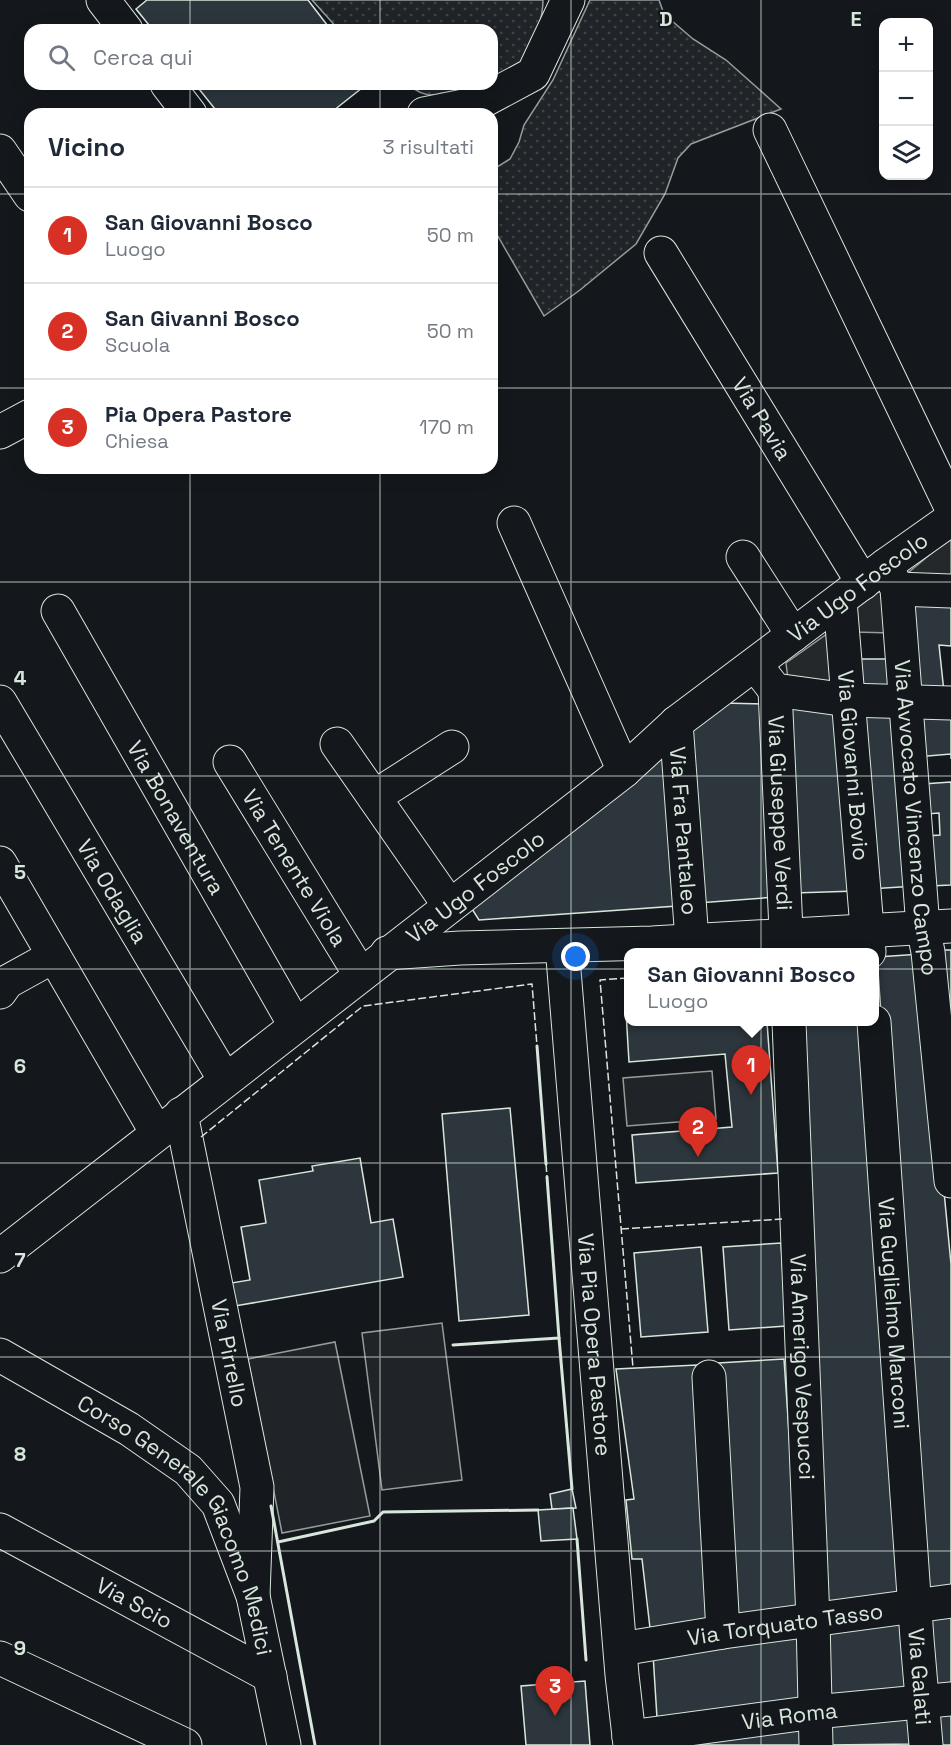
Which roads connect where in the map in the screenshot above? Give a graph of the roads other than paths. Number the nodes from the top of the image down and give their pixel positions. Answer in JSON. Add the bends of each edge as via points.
{"nodes":[{"id":1,"x":103,"y":0,"type":"edge"},
{"id":2,"x":568,"y":0,"type":"edge"},
{"id":3,"x":121,"y":24,"type":"edge"},
{"id":4,"x":172,"y":90,"type":"edge"},
{"id":5,"x":185,"y":108,"type":"edge"},
{"id":6,"x":454,"y":108,"type":"edge"},
{"id":7,"x":770,"y":130,"type":"dead end"},
{"id":8,"x":0,"y":151,"type":"edge"},
{"id":9,"x":24,"y":186,"type":"edge"},
{"id":10,"x":661,"y":253,"type":"dead end"},
{"id":11,"x":24,"y":419,"type":"edge"},
{"id":12,"x":0,"y":432,"type":"edge"},
{"id":13,"x":951,"y":507,"type":"edge"},
{"id":14,"x":951,"y":519,"type":"edge"},
{"id":15,"x":514,"y":523,"type":"dead end"},
{"id":16,"x":743,"y":557,"type":"dead end"},
{"id":17,"x":871,"y":584,"type":"junction"},
{"id":18,"x":951,"y":591,"type":"edge"},
{"id":19,"x":58,"y":612,"type":"dead end"},
{"id":20,"x":793,"y":635,"type":"junction"},
{"id":21,"x":755,"y":664,"type":"junction"},
{"id":22,"x":775,"y":690,"type":"junction"},
{"id":23,"x":848,"y":700,"type":"junction"},
{"id":24,"x":0,"y":702,"type":"edge"},
{"id":25,"x":907,"y":702,"type":"junction"},
{"id":26,"x":951,"y":703,"type":"edge"},
{"id":27,"x":676,"y":723,"type":"junction"},
{"id":28,"x":338,"y":744,"type":"dead end"},
{"id":29,"x":452,"y":747,"type":"dead end"},
{"id":30,"x":230,"y":762,"type":"dead end"},
{"id":31,"x":624,"y":771,"type":"junction"},
{"id":32,"x":374,"y":797,"type":"junction"},
{"id":33,"x":0,"y":863,"type":"edge"},
{"id":34,"x":449,"y":905,"type":"junction"},
{"id":35,"x":937,"y":927,"type":"edge"},
{"id":36,"x":692,"y":940,"type":"junction"},
{"id":37,"x":868,"y":942,"type":"edge"},
{"id":38,"x":786,"y":944,"type":"edge"},
{"id":39,"x":562,"y":945,"type":"junction"},
{"id":40,"x":387,"y":953,"type":"junction"},
{"id":41,"x":54,"y":956,"type":"junction"},
{"id":42,"x":360,"y":974,"type":"junction"},
{"id":43,"x":0,"y":992,"type":"edge"},
{"id":44,"x":295,"y":1025,"type":"junction"},
{"id":45,"x":789,"y":1026,"type":"edge"},
{"id":46,"x":874,"y":1026,"type":"edge"},
{"id":47,"x":225,"y":1080,"type":"junction"},
{"id":48,"x":169,"y":1124,"type":"junction"},
{"id":49,"x":951,"y":1181,"type":"edge"},
{"id":50,"x":0,"y":1256,"type":"edge"},
{"id":51,"x":0,"y":1355,"type":"edge"},
{"id":52,"x":709,"y":1377,"type":"dead end"},
{"id":53,"x":0,"y":1530,"type":"edge"},
{"id":54,"x":253,"y":1596,"type":"junction"},
{"id":55,"x":951,"y":1600,"type":"edge"},
{"id":56,"x":916,"y":1606,"type":"junction"},
{"id":57,"x":813,"y":1620,"type":"junction"},
{"id":58,"x":723,"y":1632,"type":"junction"},
{"id":59,"x":621,"y":1649,"type":"junction"},
{"id":60,"x":0,"y":1658,"type":"edge"},
{"id":61,"x":270,"y":1676,"type":"junction"},
{"id":62,"x":937,"y":1700,"type":"edge"},
{"id":63,"x":815,"y":1712,"type":"junction"},
{"id":64,"x":629,"y":1741,"type":"edge"},
{"id":65,"x":185,"y":1745,"type":"edge"},
{"id":66,"x":284,"y":1745,"type":"edge"},
{"id":67,"x":816,"y":1745,"type":"edge"},
{"id":68,"x":926,"y":1745,"type":"edge"}],
"edges":[{"from":1,"to":3,"type":"street"},
{"from":2,"to":6,"type":"street","via":[[533,74],[479,103]]},
{"from":4,"to":5,"type":"street"},
{"from":7,"to":13,"type":"street"},
{"from":8,"to":9,"type":"street"},
{"from":10,"to":17,"type":"street","name":"Via Pavia"},
{"from":11,"to":12,"type":"street"},
{"from":14,"to":17,"type":"street","name":"Via Ugo Foscolo"},
{"from":15,"to":31,"type":"street"},
{"from":16,"to":20,"type":"street"},
{"from":17,"to":18,"type":"street"},
{"from":17,"to":20,"type":"street","name":"Via Ugo Foscolo"},
{"from":17,"to":23,"type":"street","name":"Via Giovanni Bovio"},
{"from":17,"to":25,"type":"street","name":"Via Avvocato Vincenzo Campo"},
{"from":19,"to":44,"type":"street","name":"Via Bonaventura"},
{"from":20,"to":21,"type":"street","name":"Via Ugo Foscolo"},
{"from":21,"to":22,"type":"street"},
{"from":21,"to":27,"type":"street","name":"Via Ugo Foscolo"},
{"from":22,"to":23,"type":"street"},
{"from":22,"to":38,"type":"street","name":"Via Giuseppe Verdi"},
{"from":23,"to":25,"type":"street"},
{"from":23,"to":37,"type":"street","name":"Via Giovanni Bovio"},
{"from":24,"to":47,"type":"street","name":"Via Odaglia"},
{"from":25,"to":26,"type":"street"},
{"from":25,"to":35,"type":"street","name":"Via Avvocato Vincenzo Campo"},
{"from":27,"to":31,"type":"street","name":"Via Ugo Foscolo"},
{"from":27,"to":36,"type":"street","name":"Via Fra Pantaleo"},
{"from":28,"to":32,"type":"street"},
{"from":29,"to":32,"type":"street"},
{"from":30,"to":42,"type":"street","name":"Via Tenente Viola"},
{"from":31,"to":34,"type":"street","name":"Via Ugo Foscolo"},
{"from":32,"to":34,"type":"street"},
{"from":33,"to":41,"type":"street","name":"Via Pirrello"},
{"from":34,"to":40,"type":"street","name":"Via Ugo Foscolo"},
{"from":35,"to":37,"type":"street"},
{"from":35,"to":49,"type":"street","name":"Via Avvocato Vincenzo Campo","via":[[928,952]]},
{"from":36,"to":38,"type":"street"},
{"from":36,"to":39,"type":"street"},
{"from":37,"to":38,"type":"street"},
{"from":39,"to":40,"type":"street"},
{"from":39,"to":59,"type":"street","name":"Via Pia Opera Pastore"},
{"from":40,"to":42,"type":"street","name":"Via Ugo Foscolo"},
{"from":41,"to":43,"type":"street","via":[[7,982]]},
{"from":41,"to":48,"type":"street","name":"Via Pirrello"},
{"from":42,"to":44,"type":"street","name":"Via Ugo Foscolo"},
{"from":44,"to":47,"type":"street","name":"Via Ugo Foscolo"},
{"from":45,"to":57,"type":"street","name":"Via Amerigo Vespucci"},
{"from":46,"to":56,"type":"street","name":"Via Guglielmo Marconi"},
{"from":47,"to":48,"type":"street","name":"Via Ugo Foscolo"},
{"from":48,"to":50,"type":"street","name":"Via Ugo Foscolo"},
{"from":48,"to":54,"type":"street","name":"Via Pirrello","via":[[257,1487]]},
{"from":51,"to":54,"type":"street","name":"Corso Generale Giacomo Medici","via":[[129,1429],[188,1470],[219,1504]]},
{"from":52,"to":58,"type":"street"},
{"from":53,"to":61,"type":"street","name":"Via Scio"},
{"from":54,"to":61,"type":"street","name":"Corso Generale Giacomo Medici"},
{"from":55,"to":56,"type":"street","name":"Via Torquato Tasso"},
{"from":56,"to":57,"type":"street","name":"Via Torquato Tasso"},
{"from":56,"to":62,"type":"street","name":"Via Galati"},
{"from":57,"to":58,"type":"street","name":"Via Torquato Tasso"},
{"from":57,"to":63,"type":"street","name":"Via Amerigo Vespucci"},
{"from":58,"to":59,"type":"street","name":"Via Torquato Tasso"},
{"from":59,"to":64,"type":"street","name":"Via Pia Opera Pastore"},
{"from":60,"to":65,"type":"street"},
{"from":61,"to":66,"type":"street","name":"Corso Generale Giacomo Medici"},
{"from":62,"to":63,"type":"street","name":"Via Roma"},
{"from":62,"to":68,"type":"street","name":"Via Galati"},
{"from":63,"to":64,"type":"street","name":"Via Roma"},
{"from":63,"to":67,"type":"street","name":"Via Amerigo Vespucci"}]}
